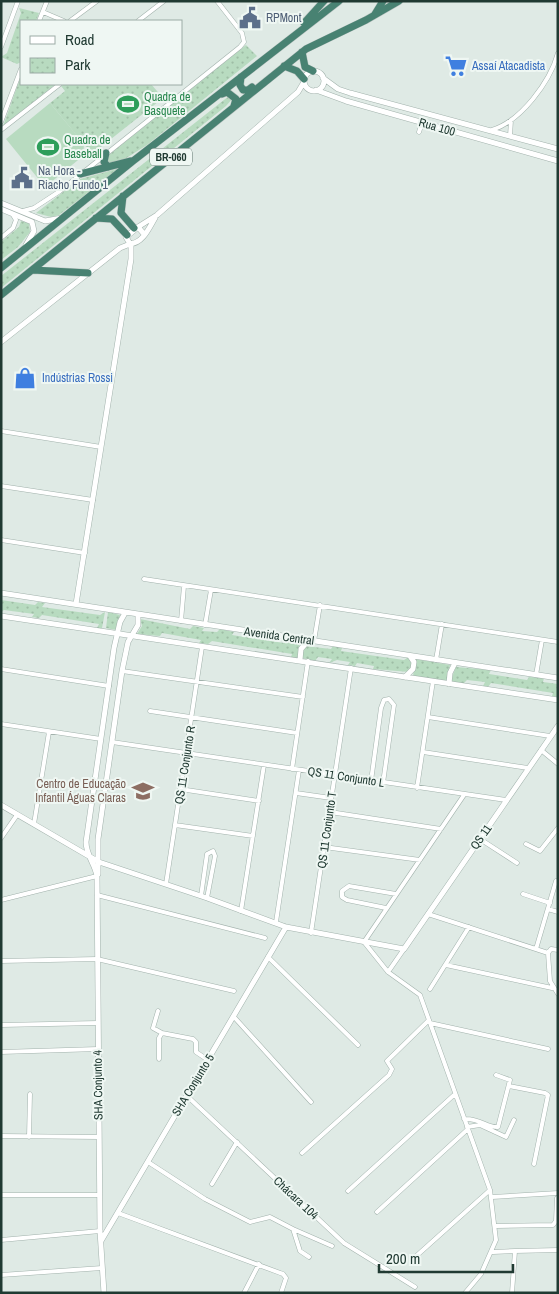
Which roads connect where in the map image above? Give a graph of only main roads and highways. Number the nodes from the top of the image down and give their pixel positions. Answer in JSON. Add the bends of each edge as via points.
{"nodes":[{"id":1,"x":324,"y":1,"type":"edge"},
{"id":2,"x":339,"y":1,"type":"edge"},
{"id":3,"x":383,"y":1,"type":"edge"},
{"id":4,"x":399,"y":1,"type":"edge"},
{"id":5,"x":373,"y":16,"type":"junction"},
{"id":6,"x":281,"y":44,"type":"junction"},
{"id":7,"x":304,"y":51,"type":"junction"},
{"id":8,"x":284,"y":66,"type":"junction"},
{"id":9,"x":313,"y":71,"type":"road end"},
{"id":10,"x":241,"y":77,"type":"junction"},
{"id":11,"x":305,"y":83,"type":"road end"},
{"id":12,"x":220,"y":95,"type":"junction"},
{"id":13,"x":234,"y":106,"type":"junction"},
{"id":14,"x":106,"y":153,"type":"road end"},
{"id":15,"x":133,"y":161,"type":"junction"},
{"id":16,"x":108,"y":167,"type":"junction"},
{"id":17,"x":80,"y":174,"type":"road end"},
{"id":18,"x":123,"y":196,"type":"junction"},
{"id":19,"x":96,"y":218,"type":"junction"},
{"id":20,"x":136,"y":228,"type":"road end"},
{"id":21,"x":127,"y":237,"type":"road end"},
{"id":22,"x":1,"y":268,"type":"edge"},
{"id":23,"x":33,"y":270,"type":"junction"},
{"id":24,"x":88,"y":273,"type":"road end"},
{"id":25,"x":1,"y":295,"type":"edge"}],
"edges":[{"from":1,"to":6,"type":"highway"},
{"from":2,"to":6,"type":"highway","number":"BR-060"},
{"from":3,"to":5,"type":"highway"},
{"from":4,"to":5,"type":"highway","number":"BR-060"},
{"from":5,"to":7,"type":"highway","number":"BR-060"},
{"from":6,"to":10,"type":"highway","number":"BR-060"},
{"from":7,"to":8,"type":"highway","number":"BR-060"},
{"from":7,"to":9,"type":"highway","via":[[305,67]]},
{"from":7,"to":10,"type":"highway","via":[[248,90],[240,87]]},
{"from":8,"to":11,"type":"highway","via":[[297,70]]},
{"from":8,"to":13,"type":"highway","number":"BR-060"},
{"from":10,"to":12,"type":"highway","number":"BR-060"},
{"from":12,"to":13,"type":"highway","via":[[233,94],[236,99]]},
{"from":12,"to":15,"type":"highway","number":"BR-060"},
{"from":13,"to":18,"type":"highway","number":"BR-060"},
{"from":14,"to":16,"type":"highway","via":[[104,162]]},
{"from":15,"to":16,"type":"highway"},
{"from":15,"to":22,"type":"highway","number":"BR-060"},
{"from":16,"to":17,"type":"highway"},
{"from":18,"to":19,"type":"highway","number":"BR-060"},
{"from":18,"to":20,"type":"highway","via":[[122,212]]},
{"from":19,"to":21,"type":"highway","via":[[112,219]]},
{"from":19,"to":23,"type":"highway","number":"BR-060"},
{"from":23,"to":24,"type":"highway"},
{"from":23,"to":25,"type":"highway","number":"BR-060"}]}
